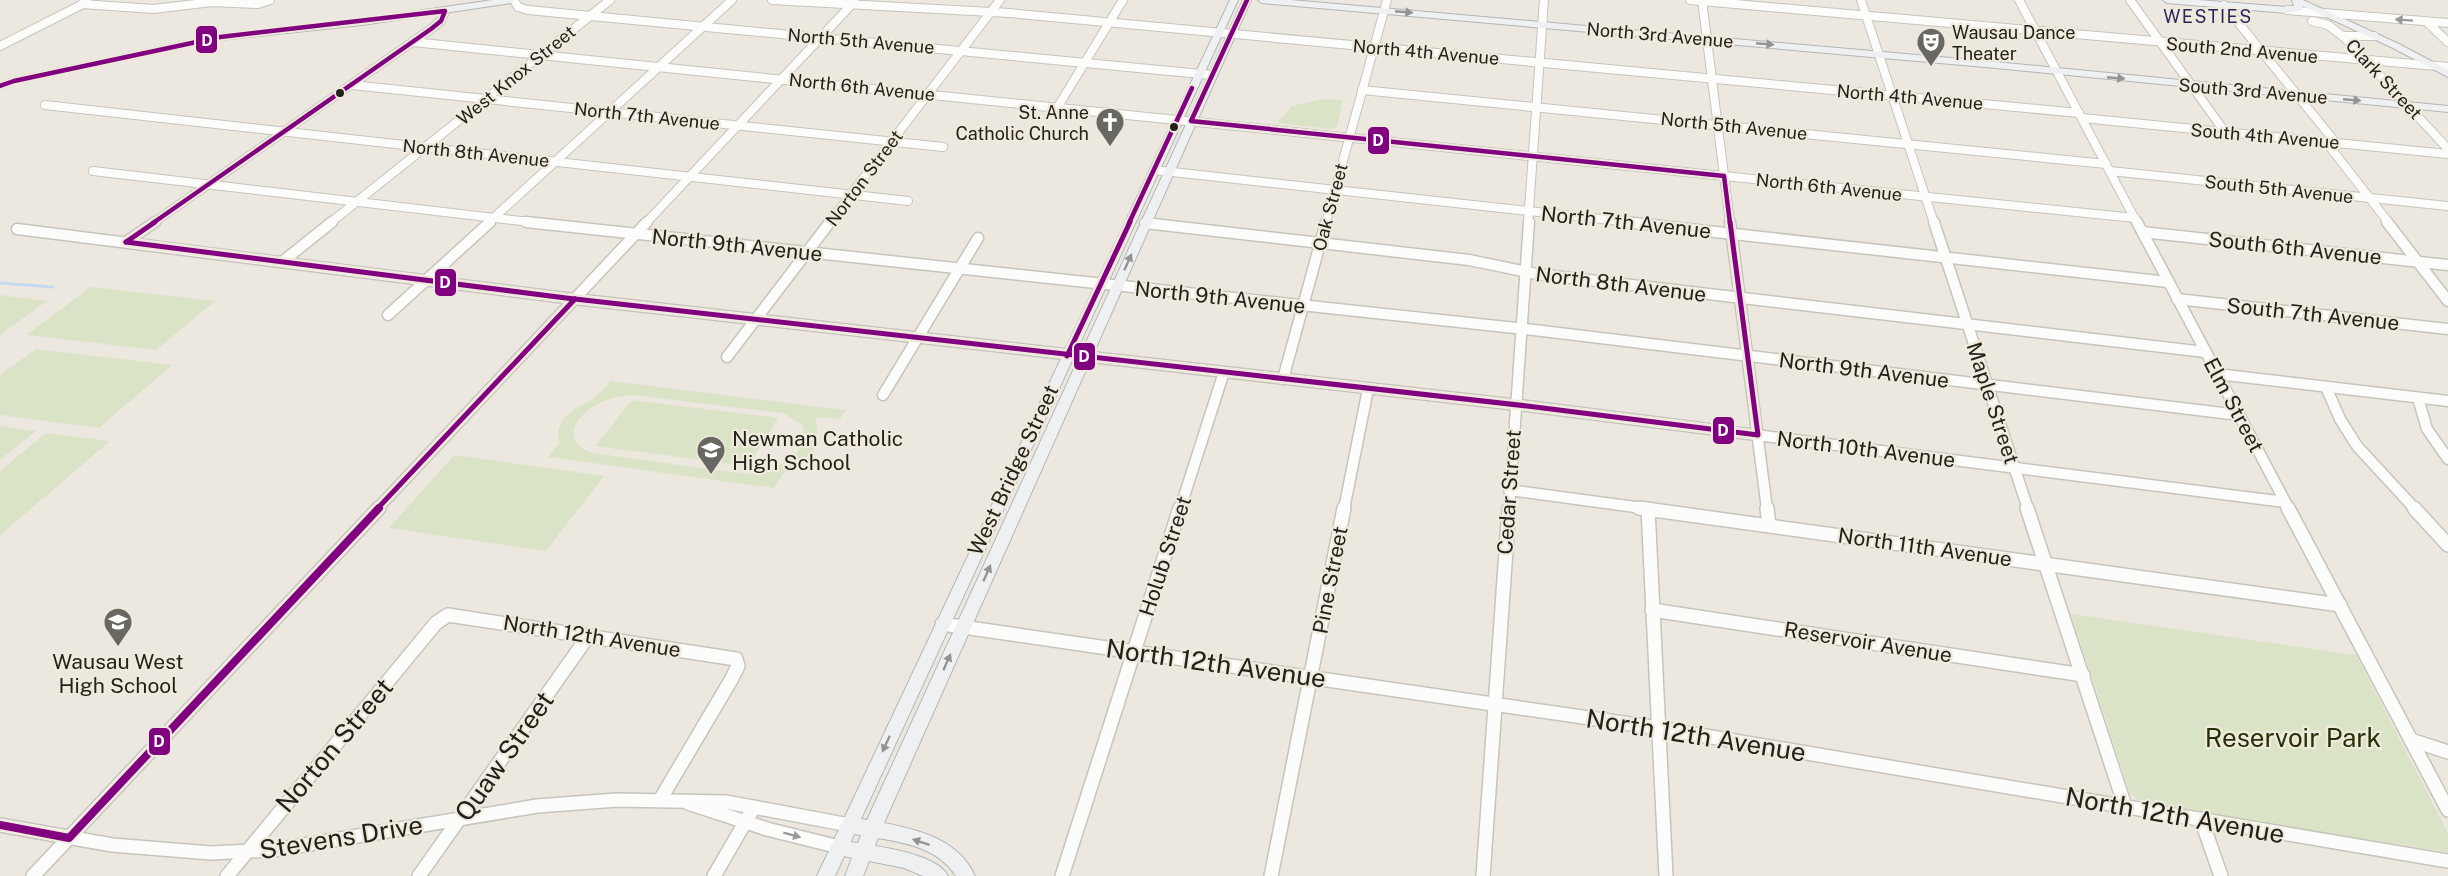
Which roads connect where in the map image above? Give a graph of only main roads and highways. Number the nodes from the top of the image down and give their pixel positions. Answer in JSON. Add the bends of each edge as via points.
{"nodes":[{"id":1,"x":512,"y":0,"type":"edge"},
{"id":2,"x":1234,"y":0,"type":"edge"},
{"id":3,"x":1247,"y":0,"type":"edge"},
{"id":4,"x":1262,"y":0,"type":"edge"},
{"id":5,"x":2167,"y":0,"type":"edge"},
{"id":6,"x":2296,"y":0,"type":"edge"},
{"id":7,"x":2311,"y":0,"type":"edge"},
{"id":8,"x":2448,"y":65,"type":"edge"},
{"id":9,"x":2057,"y":72,"type":"joint"},
{"id":10,"x":2448,"y":74,"type":"edge"},
{"id":11,"x":0,"y":83,"type":"edge"},
{"id":12,"x":2448,"y":109,"type":"edge"},
{"id":13,"x":849,"y":825,"type":"junction"},
{"id":14,"x":872,"y":829,"type":"junction"},
{"id":15,"x":839,"y":847,"type":"junction"},
{"id":16,"x":863,"y":853,"type":"junction"},
{"id":17,"x":826,"y":876,"type":"edge"},
{"id":18,"x":854,"y":876,"type":"edge"},
{"id":19,"x":939,"y":876,"type":"edge"},
{"id":20,"x":966,"y":876,"type":"edge"}],
"edges":[{"from":1,"to":11,"type":"main road","via":[[220,37]]},
{"from":2,"to":13,"type":"main road","name":"West Bridge Street","one_way":true},
{"from":14,"to":3,"type":"main road","name":"West Bridge Street","one_way":true},
{"from":4,"to":9,"type":"main road","name":"North 3rd Avenue","one_way":true},
{"from":5,"to":6,"type":"main road","via":[[2287,10],[2299,8]]},
{"from":6,"to":10,"type":"main road"},
{"from":7,"to":8,"type":"main road"},
{"from":9,"to":12,"type":"main road","name":"South 3rd Avenue","one_way":true},
{"from":13,"to":14,"type":"main road"},
{"from":13,"to":15,"type":"main road","name":"West Bridge Street"},
{"from":14,"to":16,"type":"main road","name":"West Bridge Street"},
{"from":20,"to":14,"type":"main road","one_way":true,"via":[[956,861],[940,849]]},
{"from":15,"to":16,"type":"main road"},
{"from":15,"to":17,"type":"main road","name":"West Bridge Street"},
{"from":16,"to":18,"type":"main road","name":"West Bridge Street"},
{"from":16,"to":19,"type":"main road","via":[[914,864]]}]}
